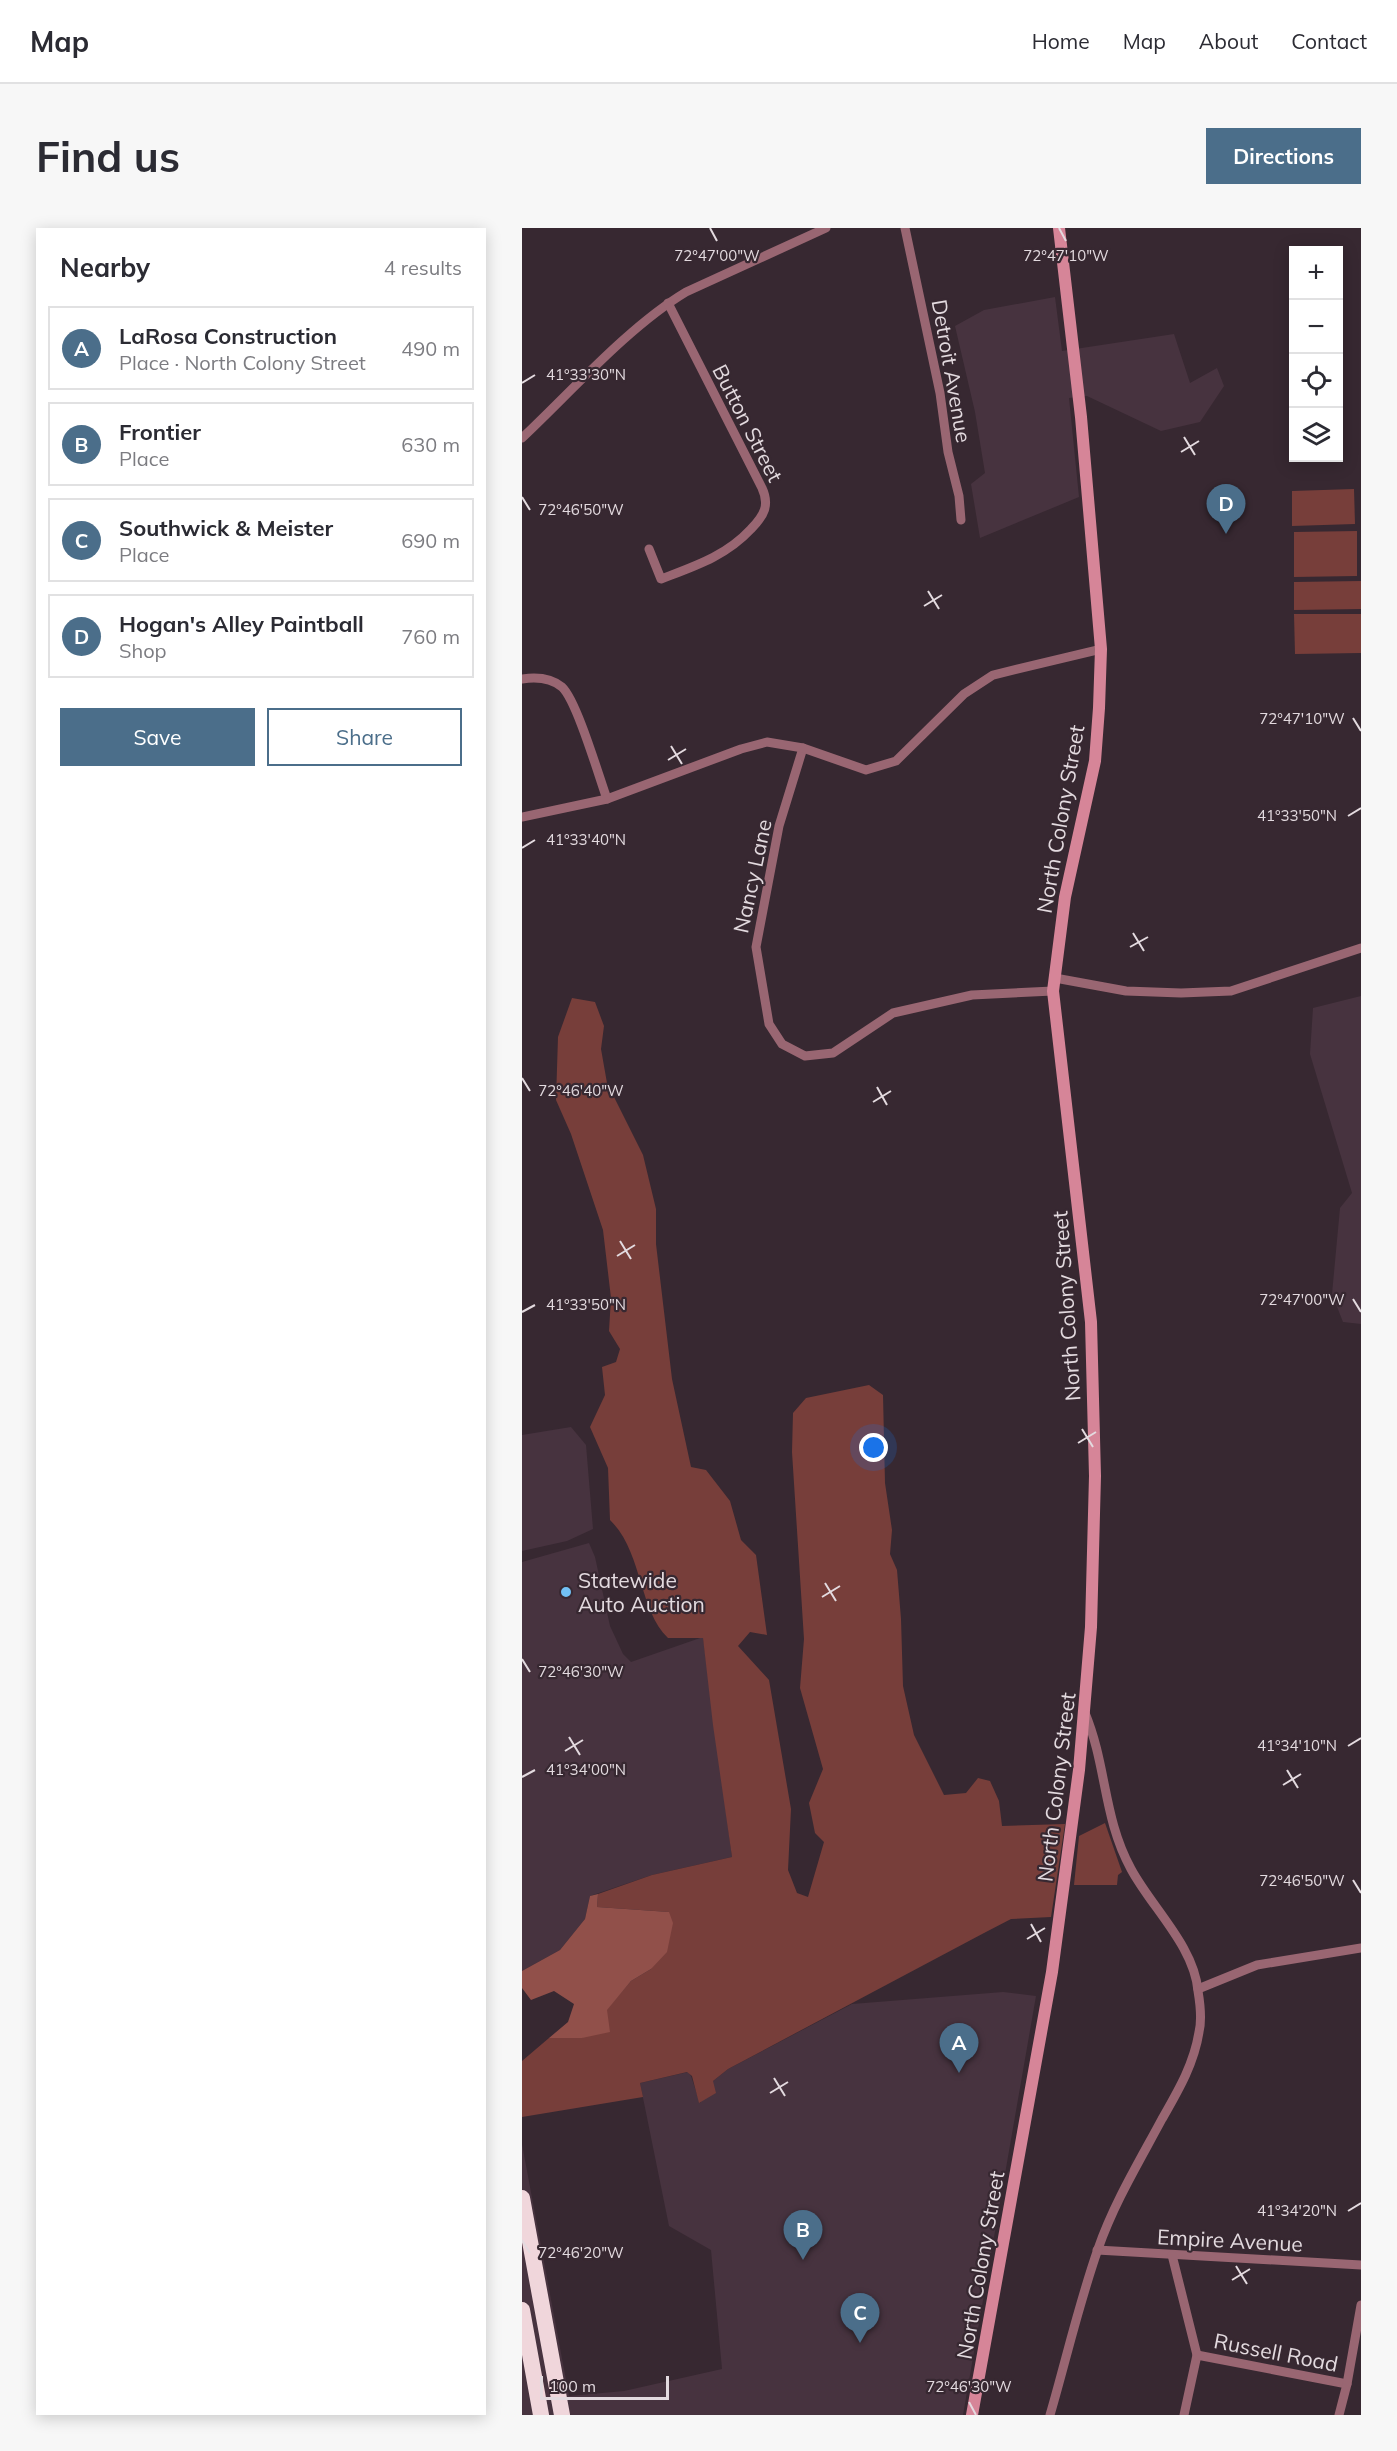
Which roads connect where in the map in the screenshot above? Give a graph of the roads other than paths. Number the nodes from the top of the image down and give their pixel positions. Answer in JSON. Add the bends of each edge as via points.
{"nodes":[{"id":1,"x":826,"y":228,"type":"edge"},
{"id":2,"x":905,"y":228,"type":"edge"},
{"id":3,"x":1059,"y":228,"type":"edge"},
{"id":4,"x":668,"y":303,"type":"junction"},
{"id":5,"x":522,"y":438,"type":"edge"},
{"id":6,"x":962,"y":520,"type":"dead end"},
{"id":7,"x":649,"y":549,"type":"dead end"},
{"id":8,"x":1101,"y":649,"type":"junction"},
{"id":9,"x":522,"y":679,"type":"edge"},
{"id":10,"x":803,"y":748,"type":"junction"},
{"id":11,"x":607,"y":799,"type":"junction"},
{"id":12,"x":522,"y":817,"type":"edge"},
{"id":13,"x":1361,"y":948,"type":"edge"},
{"id":14,"x":1055,"y":978,"type":"junction"},
{"id":15,"x":1053,"y":992,"type":"junction"},
{"id":16,"x":1085,"y":1713,"type":"junction"},
{"id":17,"x":1361,"y":1948,"type":"edge"},
{"id":18,"x":1198,"y":1989,"type":"junction"},
{"id":19,"x":522,"y":2198,"type":"edge"},
{"id":20,"x":1097,"y":2250,"type":"junction"},
{"id":21,"x":1172,"y":2255,"type":"junction"},
{"id":22,"x":1361,"y":2265,"type":"edge"},
{"id":23,"x":1361,"y":2306,"type":"edge"},
{"id":24,"x":522,"y":2310,"type":"edge"},
{"id":25,"x":1197,"y":2355,"type":"junction"},
{"id":26,"x":1347,"y":2384,"type":"junction"},
{"id":27,"x":542,"y":2415,"type":"edge"},
{"id":28,"x":562,"y":2415,"type":"edge"},
{"id":29,"x":972,"y":2415,"type":"edge"},
{"id":30,"x":1050,"y":2415,"type":"edge"},
{"id":31,"x":1184,"y":2415,"type":"edge"},
{"id":32,"x":1339,"y":2415,"type":"edge"}],
"edges":[{"from":1,"to":4,"type":"street"},
{"from":2,"to":6,"type":"street","name":"Detroit Avenue"},
{"from":3,"to":8,"type":"main road","name":"North Colony Street","via":[[1081,417]]},
{"from":4,"to":5,"type":"street"},
{"from":4,"to":7,"type":"street","name":"Button Street","via":[[767,503],[762,516],[732,548],[710,561],[661,579]]},
{"from":8,"to":10,"type":"street","via":[[1008,670],[978,683],[896,761],[866,770]]},
{"from":8,"to":14,"type":"main road","name":"North Colony Street","via":[[1095,761],[1065,897]]},
{"from":9,"to":11,"type":"street","via":[[539,677],[561,687],[574,709]]},
{"from":10,"to":11,"type":"street","via":[[758,744]]},
{"from":10,"to":15,"type":"street","name":"Nancy Lane","via":[[779,826],[756,947],[769,1024],[782,1044],[806,1056],[833,1053],[893,1013],[972,995]]},
{"from":11,"to":12,"type":"street"},
{"from":13,"to":14,"type":"street","via":[[1231,991],[1125,991]]},
{"from":14,"to":15,"type":"main road","name":"North Colony Street"},
{"from":15,"to":16,"type":"main road","name":"North Colony Street","via":[[1090,1322],[1095,1476]]},
{"from":16,"to":18,"type":"street","via":[[1095,1736],[1120,1849],[1192,1966]]},
{"from":16,"to":29,"type":"main road","name":"North Colony Street","via":[[1050,1983]]},
{"from":17,"to":18,"type":"street","via":[[1257,1965]]},
{"from":18,"to":20,"type":"street","via":[[1200,2031],[1186,2075],[1116,2203]]},
{"from":19,"to":28,"type":"highway"},
{"from":20,"to":21,"type":"street","name":"Empire Avenue"},
{"from":20,"to":30,"type":"street"},
{"from":21,"to":22,"type":"street","name":"Empire Avenue"},
{"from":21,"to":25,"type":"street"},
{"from":23,"to":26,"type":"street"},
{"from":24,"to":27,"type":"highway"},
{"from":25,"to":26,"type":"street","name":"Russell Road"},
{"from":25,"to":31,"type":"street"},
{"from":26,"to":32,"type":"street"}]}
